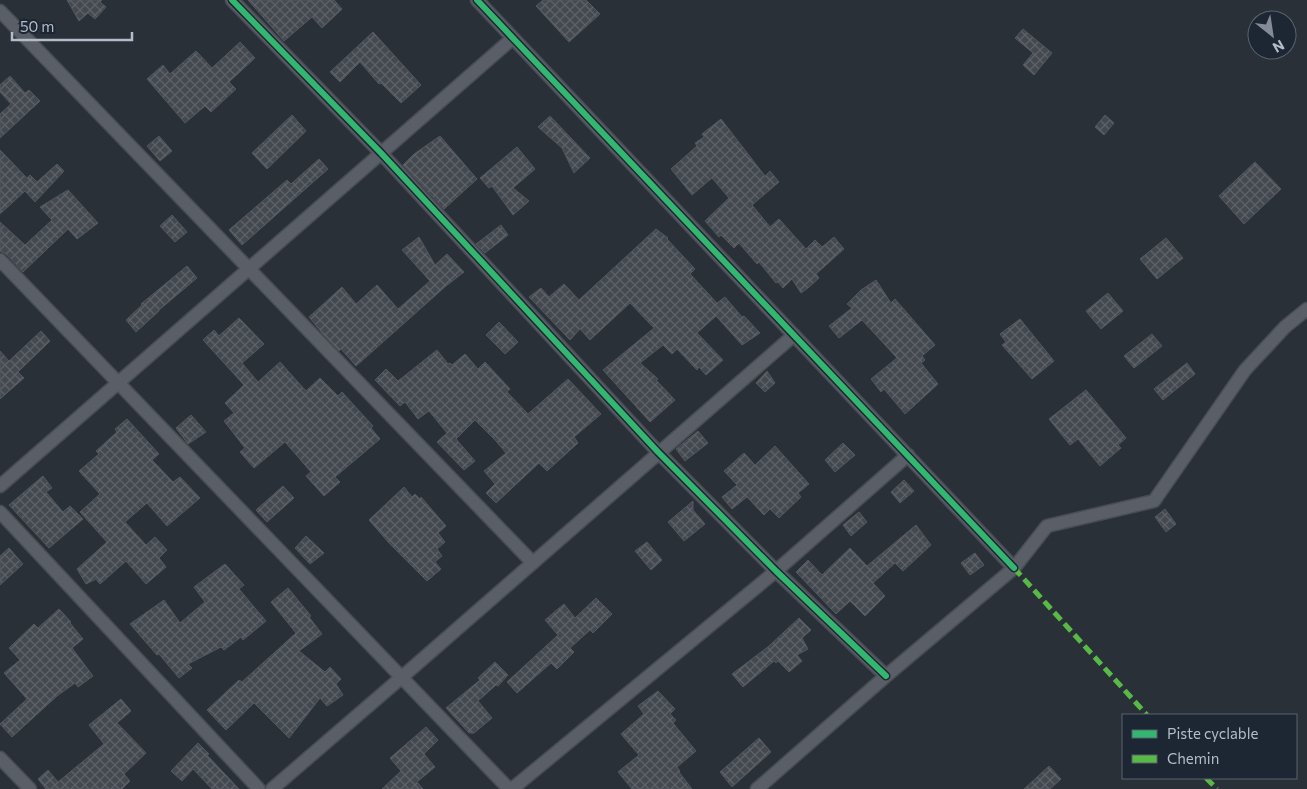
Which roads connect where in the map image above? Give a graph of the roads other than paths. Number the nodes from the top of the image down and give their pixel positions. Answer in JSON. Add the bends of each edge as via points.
{"nodes":[{"id":1,"x":232,"y":0,"type":"edge"},
{"id":2,"x":477,"y":0,"type":"edge"},
{"id":3,"x":0,"y":11,"type":"edge"},
{"id":4,"x":513,"y":38,"type":"junction"},
{"id":5,"x":381,"y":153,"type":"junction"},
{"id":6,"x":0,"y":260,"type":"edge"},
{"id":7,"x":248,"y":268,"type":"junction"},
{"id":8,"x":1307,"y":309,"type":"edge"},
{"id":9,"x":794,"y":334,"type":"junction"},
{"id":10,"x":118,"y":382,"type":"junction"},
{"id":11,"x":658,"y":452,"type":"junction"},
{"id":12,"x":908,"y":455,"type":"junction"},
{"id":13,"x":0,"y":486,"type":"edge"},
{"id":14,"x":0,"y":512,"type":"edge"},
{"id":15,"x":532,"y":563,"type":"junction"},
{"id":16,"x":1014,"y":568,"type":"junction"},
{"id":17,"x":776,"y":571,"type":"junction"},
{"id":18,"x":886,"y":676,"type":"junction"},
{"id":19,"x":402,"y":677,"type":"junction"},
{"id":20,"x":0,"y":758,"type":"edge"},
{"id":21,"x":30,"y":789,"type":"edge"},
{"id":22,"x":259,"y":789,"type":"edge"},
{"id":23,"x":272,"y":789,"type":"edge"},
{"id":24,"x":510,"y":789,"type":"edge"},
{"id":25,"x":757,"y":789,"type":"edge"}],
"edges":[{"from":1,"to":5,"type":"street"},
{"from":2,"to":4,"type":"street"},
{"from":3,"to":7,"type":"street"},
{"from":4,"to":5,"type":"street"},
{"from":4,"to":9,"type":"street"},
{"from":5,"to":7,"type":"street"},
{"from":5,"to":11,"type":"street"},
{"from":6,"to":10,"type":"street"},
{"from":7,"to":10,"type":"street"},
{"from":7,"to":15,"type":"street"},
{"from":8,"to":16,"type":"street","via":[[1245,370],[1154,501],[1047,526]]},
{"from":9,"to":11,"type":"street"},
{"from":9,"to":12,"type":"street"},
{"from":10,"to":13,"type":"street"},
{"from":10,"to":19,"type":"street"},
{"from":11,"to":15,"type":"street"},
{"from":11,"to":17,"type":"street"},
{"from":12,"to":16,"type":"street"},
{"from":12,"to":17,"type":"street"},
{"from":14,"to":22,"type":"street"},
{"from":15,"to":19,"type":"street"},
{"from":16,"to":18,"type":"street"},
{"from":17,"to":18,"type":"street"},
{"from":17,"to":24,"type":"street"},
{"from":18,"to":25,"type":"street"},
{"from":19,"to":23,"type":"street"},
{"from":19,"to":24,"type":"street"},
{"from":20,"to":21,"type":"street"}]}
